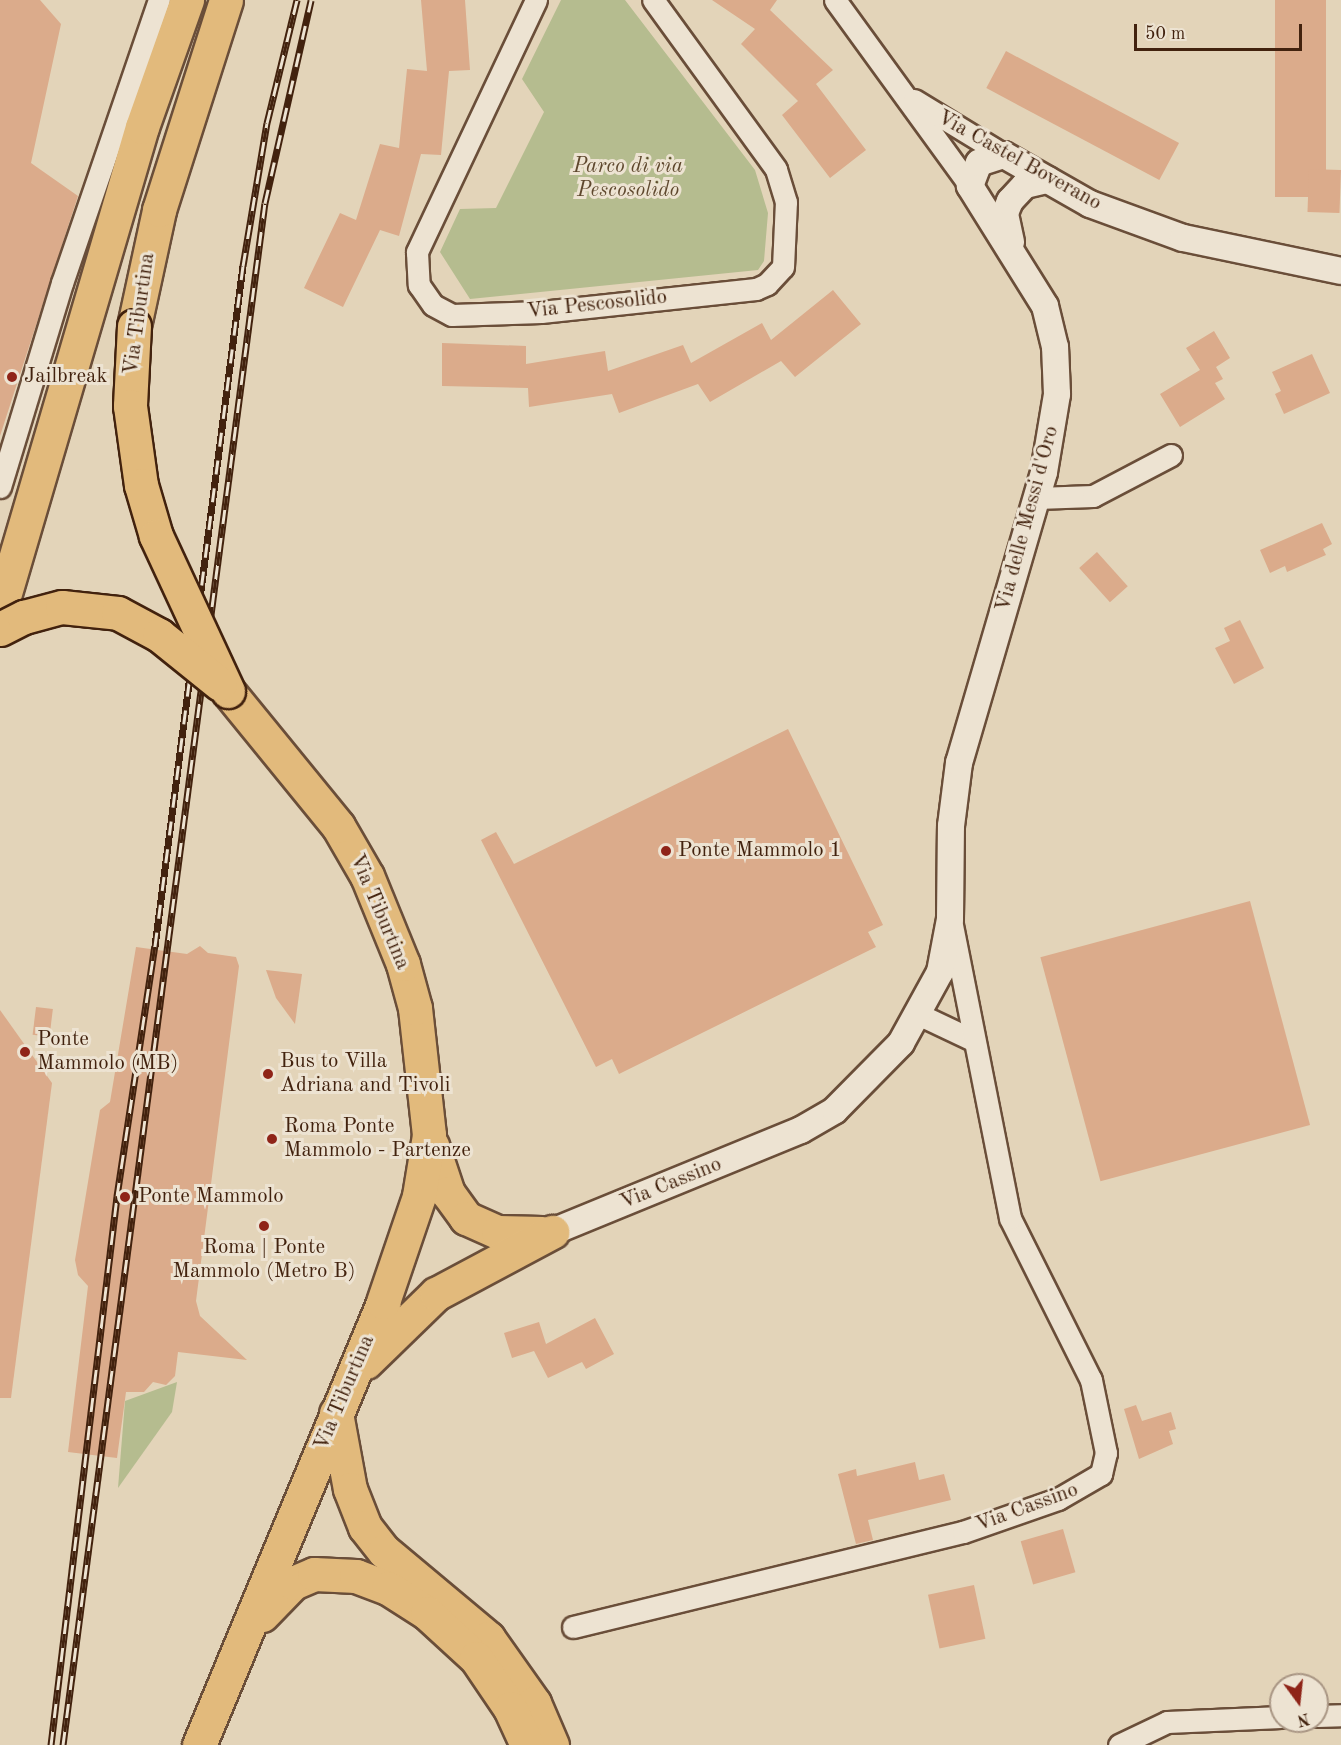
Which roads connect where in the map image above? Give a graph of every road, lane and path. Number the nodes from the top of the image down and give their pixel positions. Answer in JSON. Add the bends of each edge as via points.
{"nodes":[{"id":1,"x":159,"y":0,"type":"edge"},
{"id":2,"x":187,"y":0,"type":"edge"},
{"id":3,"x":226,"y":0,"type":"edge"},
{"id":4,"x":536,"y":0,"type":"edge"},
{"id":5,"x":653,"y":0,"type":"edge"},
{"id":6,"x":841,"y":4,"type":"edge"},
{"id":7,"x":909,"y":97,"type":"junction"},
{"id":8,"x":1004,"y":155,"type":"junction"},
{"id":9,"x":1047,"y":180,"type":"junction"},
{"id":10,"x":970,"y":186,"type":"junction"},
{"id":11,"x":1012,"y":248,"type":"junction"},
{"id":12,"x":1341,"y":271,"type":"edge"},
{"id":13,"x":1171,"y":455,"type":"dead end"},
{"id":14,"x":0,"y":487,"type":"edge"},
{"id":15,"x":1037,"y":498,"type":"junction"},
{"id":16,"x":8,"y":575,"type":"edge"},
{"id":17,"x":0,"y":610,"type":"edge"},
{"id":18,"x":0,"y":629,"type":"edge"},
{"id":19,"x":228,"y":691,"type":"junction"},
{"id":20,"x":950,"y":919,"type":"junction"},
{"id":21,"x":933,"y":987,"type":"junction"},
{"id":22,"x":968,"y":1002,"type":"junction"},
{"id":23,"x":920,"y":1015,"type":"junction"},
{"id":24,"x":973,"y":1040,"type":"junction"},
{"id":25,"x":429,"y":1135,"type":"junction"},
{"id":26,"x":552,"y":1232,"type":"junction"},
{"id":27,"x":354,"y":1374,"type":"junction"},
{"id":28,"x":336,"y":1413,"type":"junction"},
{"id":29,"x":573,"y":1627,"type":"dead end"},
{"id":30,"x":248,"y":1629,"type":"junction"},
{"id":31,"x":1269,"y":1718,"type":"edge"},
{"id":32,"x":205,"y":1731,"type":"edge"},
{"id":33,"x":527,"y":1745,"type":"edge"},
{"id":34,"x":552,"y":1745,"type":"edge"},
{"id":35,"x":1119,"y":1745,"type":"edge"}],
"edges":[{"from":1,"to":14,"type":"street","via":[[62,283]]},
{"from":2,"to":16,"type":"main road","name":"Via Tiburtina","via":[[142,127]]},
{"from":3,"to":19,"type":"main road","name":"Via Tiburtina","bridge":true,"via":[[159,210],[134,326],[130,406],[141,485],[156,536]]},
{"from":4,"to":5,"type":"street","name":"Via Pescosolido","via":[[417,252],[419,285],[433,305],[452,315],[541,312],[756,289],[783,267],[786,202],[776,169]]},
{"from":6,"to":7,"type":"street","name":"Via delle Messi d'Oro"},
{"from":7,"to":8,"type":"street","name":"Via Castel Boverano"},
{"from":7,"to":10,"type":"street","name":"Via delle Messi d'Oro"},
{"from":8,"to":9,"type":"street","name":"Via Castel Boverano"},
{"from":8,"to":10,"type":"street","via":[[979,163]]},
{"from":9,"to":11,"type":"street","via":[[1025,185],[1010,201],[1005,213]]},
{"from":9,"to":12,"type":"street","name":"Via Castel Boverano","via":[[1090,204],[1183,238]]},
{"from":10,"to":11,"type":"street","name":"Via delle Messi d'Oro"},
{"from":11,"to":15,"type":"street","name":"Via delle Messi d'Oro","via":[[1045,306],[1055,347],[1054,430]]},
{"from":13,"to":15,"type":"street","via":[[1094,496]]},
{"from":15,"to":20,"type":"street","name":"Via delle Messi d'Oro","via":[[959,763],[952,805]]},
{"from":16,"to":17,"type":"main road","name":"Via Tiburtina"},
{"from":18,"to":19,"type":"main road","bridge":true,"via":[[24,616],[62,607],[118,613],[159,634]]},
{"from":19,"to":25,"type":"main road","name":"Via Tiburtina","via":[[338,826],[377,897],[415,1008]]},
{"from":20,"to":21,"type":"street","name":"Via Cassino"},
{"from":20,"to":22,"type":"street","name":"Via Cassino"},
{"from":21,"to":22,"type":"street"},
{"from":21,"to":23,"type":"street","name":"Via Cassino"},
{"from":22,"to":24,"type":"street","name":"Via Cassino"},
{"from":23,"to":24,"type":"street"},
{"from":23,"to":26,"type":"street","name":"Via Cassino","via":[[863,1086],[801,1130]]},
{"from":24,"to":29,"type":"street","name":"Via Cassino","via":[[1010,1218],[1091,1380],[1106,1453],[1101,1474],[1058,1499],[963,1532]]},
{"from":25,"to":26,"type":"main road","via":[[442,1180],[466,1218],[498,1232]]},
{"from":25,"to":27,"type":"main road","name":"Via Tiburtina","via":[[416,1205]]},
{"from":26,"to":27,"type":"main road","via":[[436,1294]]},
{"from":27,"to":28,"type":"main road","name":"Via Tiburtina"},
{"from":28,"to":30,"type":"main road","name":"Via Tiburtina"},
{"from":28,"to":34,"type":"main road","via":[[350,1489],[365,1527],[384,1551],[488,1638],[534,1703]]},
{"from":30,"to":32,"type":"main road","name":"Via Tiburtina"},
{"from":30,"to":33,"type":"main road","via":[[301,1578],[334,1573],[377,1583],[427,1613],[476,1658],[510,1708]]},
{"from":31,"to":35,"type":"street","via":[[1167,1722]]}]}
